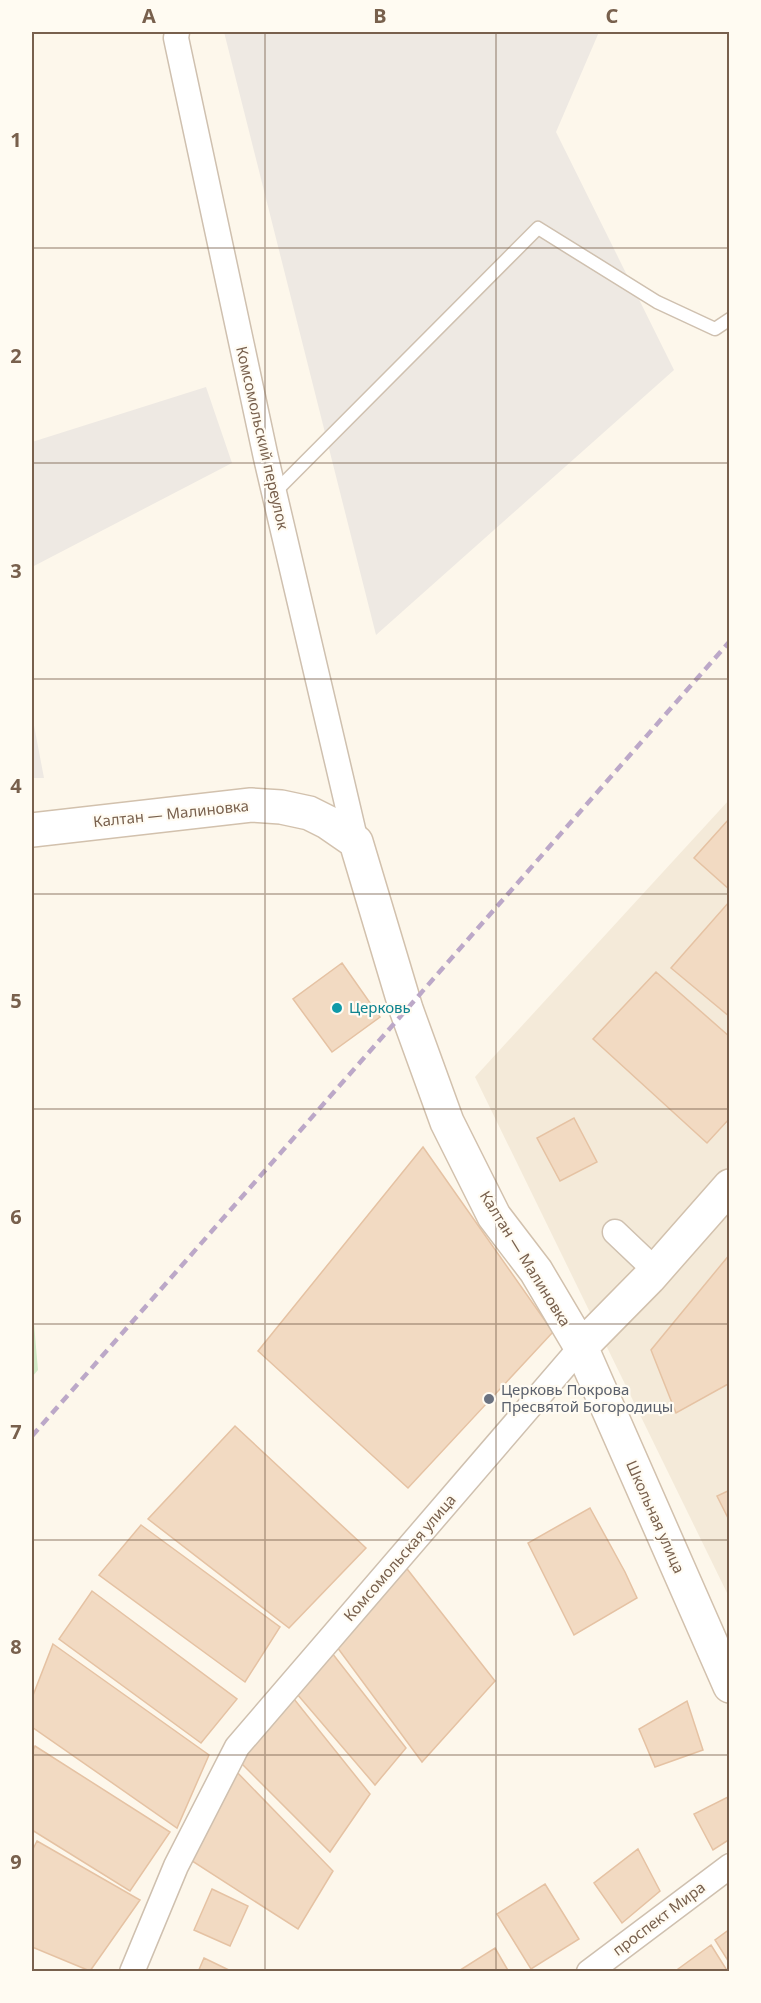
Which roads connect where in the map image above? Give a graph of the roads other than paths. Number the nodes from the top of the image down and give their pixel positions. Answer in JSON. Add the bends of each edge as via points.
{"nodes":[{"id":1,"x":175,"y":34,"type":"edge"},
{"id":2,"x":729,"y":319,"type":"edge"},
{"id":3,"x":274,"y":493,"type":"junction"},
{"id":4,"x":32,"y":830,"type":"edge"},
{"id":5,"x":356,"y":842,"type":"junction"},
{"id":6,"x":729,"y":1186,"type":"edge"},
{"id":7,"x":615,"y":1232,"type":"dead end"},
{"id":8,"x":655,"y":1270,"type":"junction"},
{"id":9,"x":580,"y":1347,"type":"junction"},
{"id":10,"x":729,"y":1686,"type":"edge"},
{"id":11,"x":729,"y":1866,"type":"edge"},
{"id":12,"x":132,"y":1971,"type":"edge"},
{"id":13,"x":589,"y":1971,"type":"edge"}],
"edges":[{"from":1,"to":3,"type":"street","name":"Комсомольский переулок"},
{"from":2,"to":3,"type":"lane","via":[[716,329],[657,302],[538,228]]},
{"from":3,"to":5,"type":"street","name":"Комсомольский переулок"},
{"from":4,"to":5,"type":"street","name":"Калтан — Малиновка","via":[[251,805],[309,813]]},
{"from":5,"to":9,"type":"street","name":"Калтан — Малиновка","via":[[406,1010],[447,1122],[494,1216],[536,1271]]},
{"from":6,"to":8,"type":"street","name":"Комсомольская улица"},
{"from":7,"to":8,"type":"street"},
{"from":8,"to":9,"type":"street","name":"Комсомольская улица"},
{"from":9,"to":10,"type":"street","name":"Школьная улица"},
{"from":9,"to":12,"type":"street","name":"Комсомольская улица","via":[[237,1747],[176,1866]]},
{"from":11,"to":13,"type":"street","name":"проспект Мира"}]}
